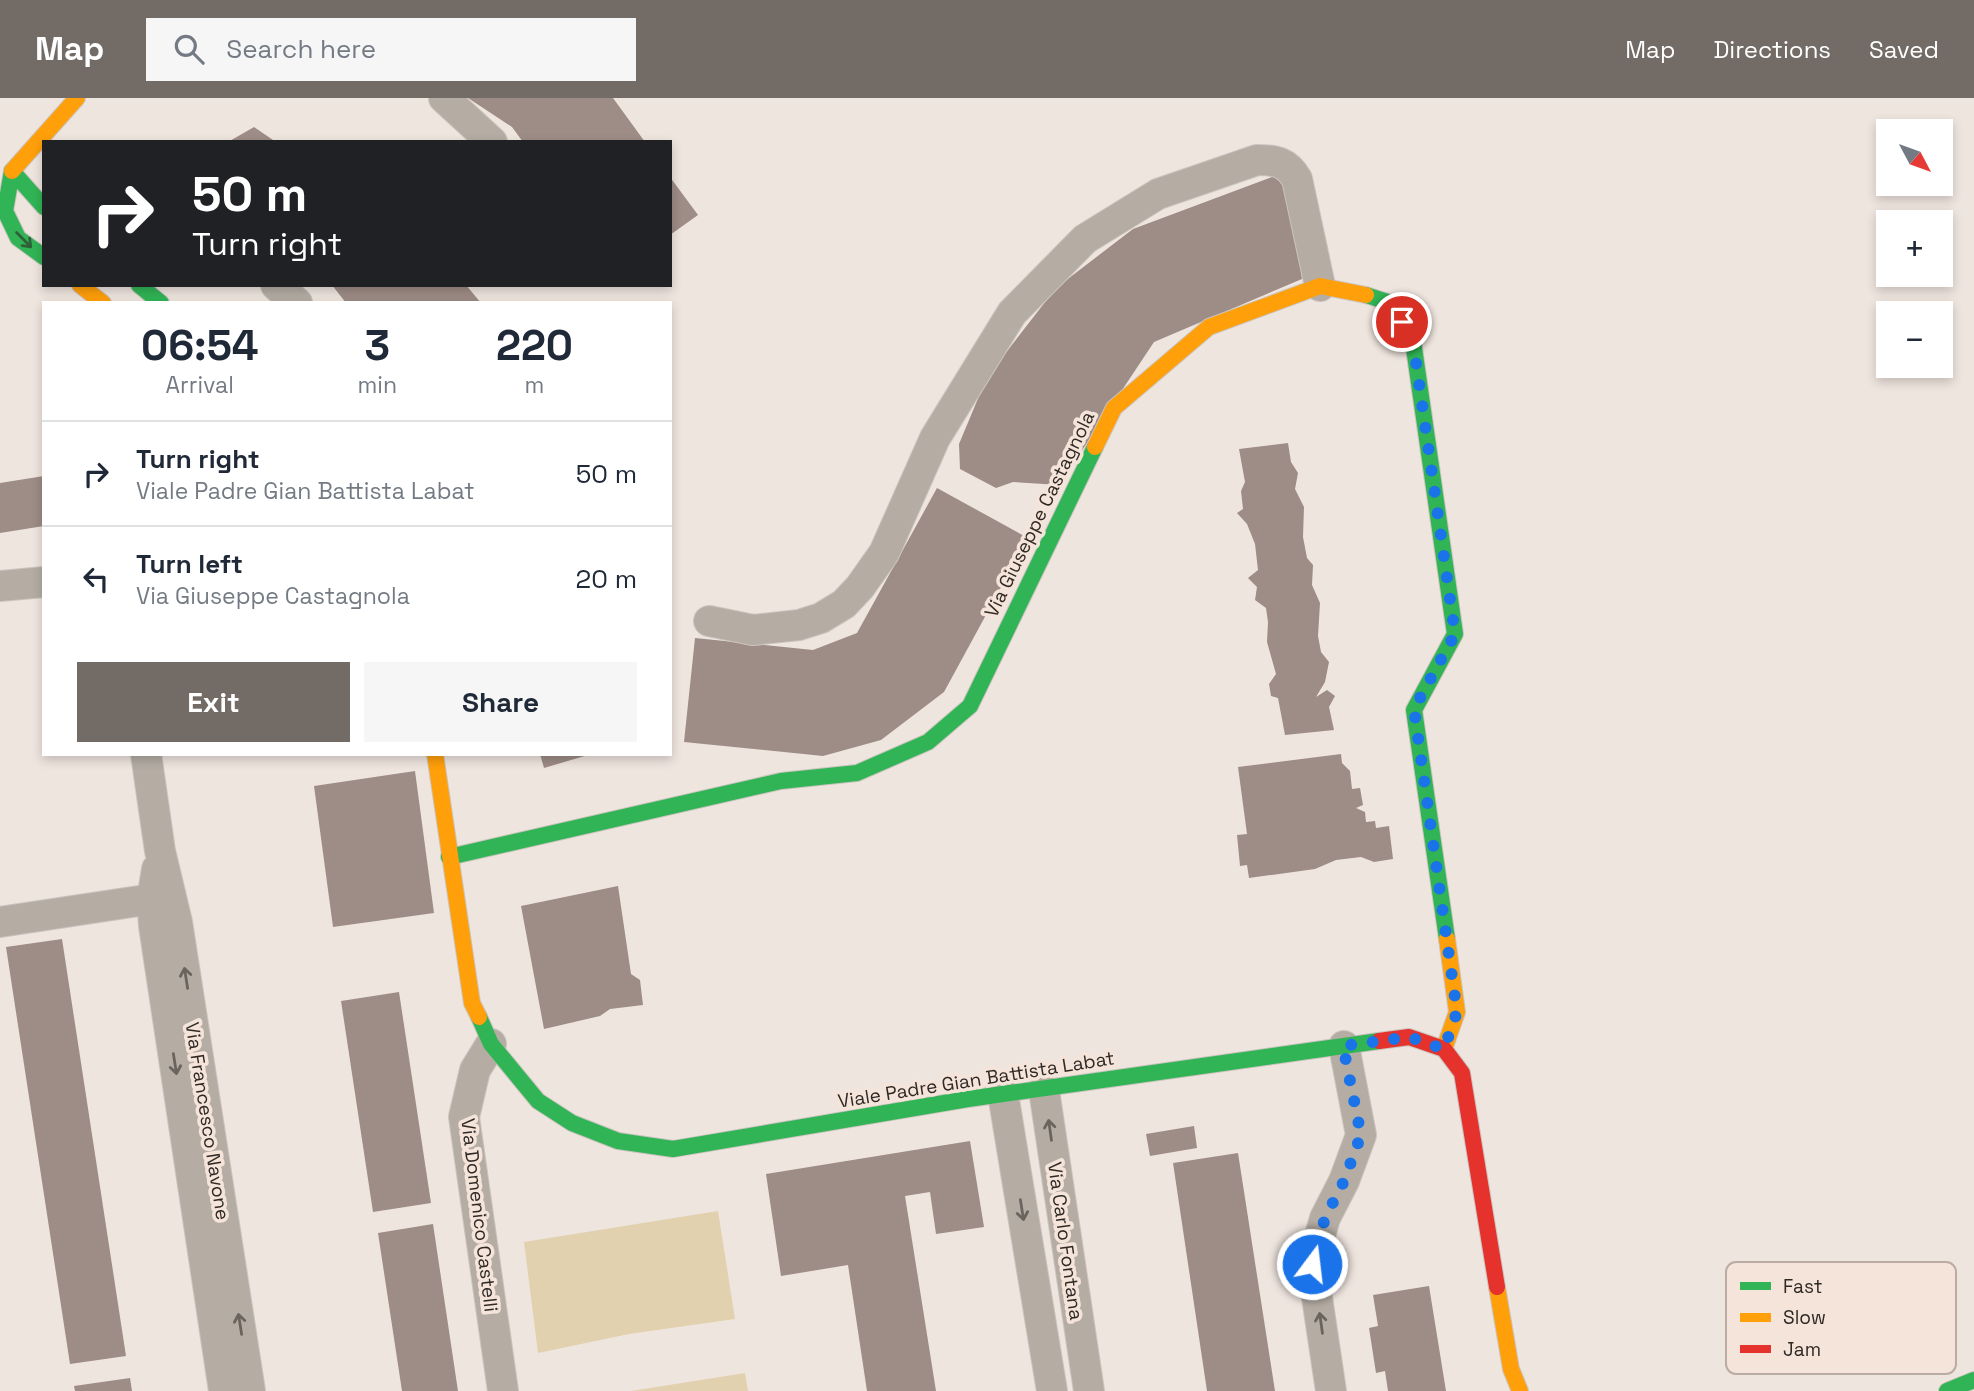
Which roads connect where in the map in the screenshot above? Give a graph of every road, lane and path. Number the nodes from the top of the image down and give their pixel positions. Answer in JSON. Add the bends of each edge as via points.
{"nodes":[{"id":1,"x":77,"y":98,"type":"edge"},
{"id":2,"x":444,"y":98,"type":"edge"},
{"id":3,"x":58,"y":135,"type":"edge"},
{"id":4,"x":490,"y":140,"type":"edge"},
{"id":5,"x":42,"y":148,"type":"edge"},
{"id":6,"x":12,"y":171,"type":"junction"},
{"id":7,"x":2,"y":205,"type":"edge"},
{"id":8,"x":42,"y":205,"type":"edge"},
{"id":9,"x":42,"y":256,"type":"edge"},
{"id":10,"x":1321,"y":286,"type":"junction"},
{"id":11,"x":83,"y":287,"type":"edge"},
{"id":12,"x":141,"y":287,"type":"edge"},
{"id":13,"x":278,"y":287,"type":"edge"},
{"id":14,"x":100,"y":301,"type":"edge"},
{"id":15,"x":159,"y":301,"type":"edge"},
{"id":16,"x":295,"y":301,"type":"edge"},
{"id":17,"x":42,"y":582,"type":"edge"},
{"id":18,"x":0,"y":586,"type":"edge"},
{"id":19,"x":709,"y":621,"type":"dead end"},
{"id":20,"x":146,"y":756,"type":"edge"},
{"id":21,"x":435,"y":756,"type":"edge"},
{"id":22,"x":160,"y":851,"type":"junction"},
{"id":23,"x":450,"y":857,"type":"junction"},
{"id":24,"x":152,"y":899,"type":"junction"},
{"id":25,"x":0,"y":922,"type":"edge"},
{"id":26,"x":491,"y":1044,"type":"junction"},
{"id":27,"x":1343,"y":1046,"type":"junction"},
{"id":28,"x":1444,"y":1049,"type":"junction"},
{"id":29,"x":1044,"y":1090,"type":"junction"},
{"id":30,"x":1003,"y":1094,"type":"junction"},
{"id":31,"x":1974,"y":1380,"type":"edge"},
{"id":32,"x":224,"y":1391,"type":"edge"},
{"id":33,"x":250,"y":1391,"type":"edge"},
{"id":34,"x":503,"y":1391,"type":"edge"},
{"id":35,"x":1052,"y":1391,"type":"edge"},
{"id":36,"x":1089,"y":1391,"type":"edge"},
{"id":37,"x":1331,"y":1391,"type":"edge"},
{"id":38,"x":1520,"y":1391,"type":"edge"},
{"id":39,"x":1947,"y":1391,"type":"edge"}],
"edges":[{"from":1,"to":3,"type":"street"},
{"from":2,"to":4,"type":"street"},
{"from":5,"to":6,"type":"street"},
{"from":6,"to":7,"type":"street"},
{"from":6,"to":8,"type":"street"},
{"from":7,"to":9,"type":"street","one_way":true,"via":[[18,238]]},
{"from":10,"to":19,"type":"street","via":[[1297,179],[1290,167],[1275,160],[1257,160],[1158,194],[1084,239],[1012,313],[935,438],[884,553],[844,604],[799,625],[753,630]]},
{"from":10,"to":23,"type":"street","name":"Via Giuseppe Castagnola","via":[[1209,327],[1114,408],[970,706],[928,742],[857,773],[782,781]]},
{"from":10,"to":28,"type":"street","name":"Via Giuseppe Castagnola","via":[[1391,303],[1413,341],[1455,634],[1414,709],[1457,1012]]},
{"from":11,"to":14,"type":"street"},
{"from":12,"to":15,"type":"street"},
{"from":13,"to":16,"type":"street"},
{"from":17,"to":18,"type":"street"},
{"from":20,"to":22,"type":"street","name":"Via Francesco Navone"},
{"from":21,"to":23,"type":"street","name":"Viale Padre Gian Battista Labat"},
{"from":22,"to":24,"type":"street","name":"Via Francesco Navone"},
{"from":33,"to":22,"type":"street","name":"Via Francesco Navone","one_way":true,"via":[[177,922]]},
{"from":23,"to":26,"type":"street","name":"Viale Padre Gian Battista Labat","via":[[472,1003]]},
{"from":24,"to":25,"type":"street"},
{"from":24,"to":32,"type":"street","name":"Via Francesco Navone","one_way":true},
{"from":26,"to":30,"type":"street","name":"Viale Padre Gian Battista Labat","via":[[538,1101],[572,1124],[618,1141],[673,1149]]},
{"from":26,"to":34,"type":"street","name":"Via Domenico Castelli","via":[[475,1070],[464,1117]]},
{"from":27,"to":28,"type":"street","name":"Viale Padre Gian Battista Labat","via":[[1409,1037]]},
{"from":27,"to":29,"type":"street","name":"Viale Padre Gian Battista Labat"},
{"from":37,"to":27,"type":"street","one_way":true,"via":[[1312,1264],[1325,1218],[1361,1135]]},
{"from":28,"to":38,"type":"street","via":[[1462,1073],[1511,1369]]},
{"from":29,"to":30,"type":"street","name":"Viale Padre Gian Battista Labat"},
{"from":36,"to":29,"type":"street","name":"Via Carlo Fontana","one_way":true},
{"from":30,"to":35,"type":"street","name":"Via Carlo Fontana","one_way":true},
{"from":31,"to":39,"type":"street"}]}
